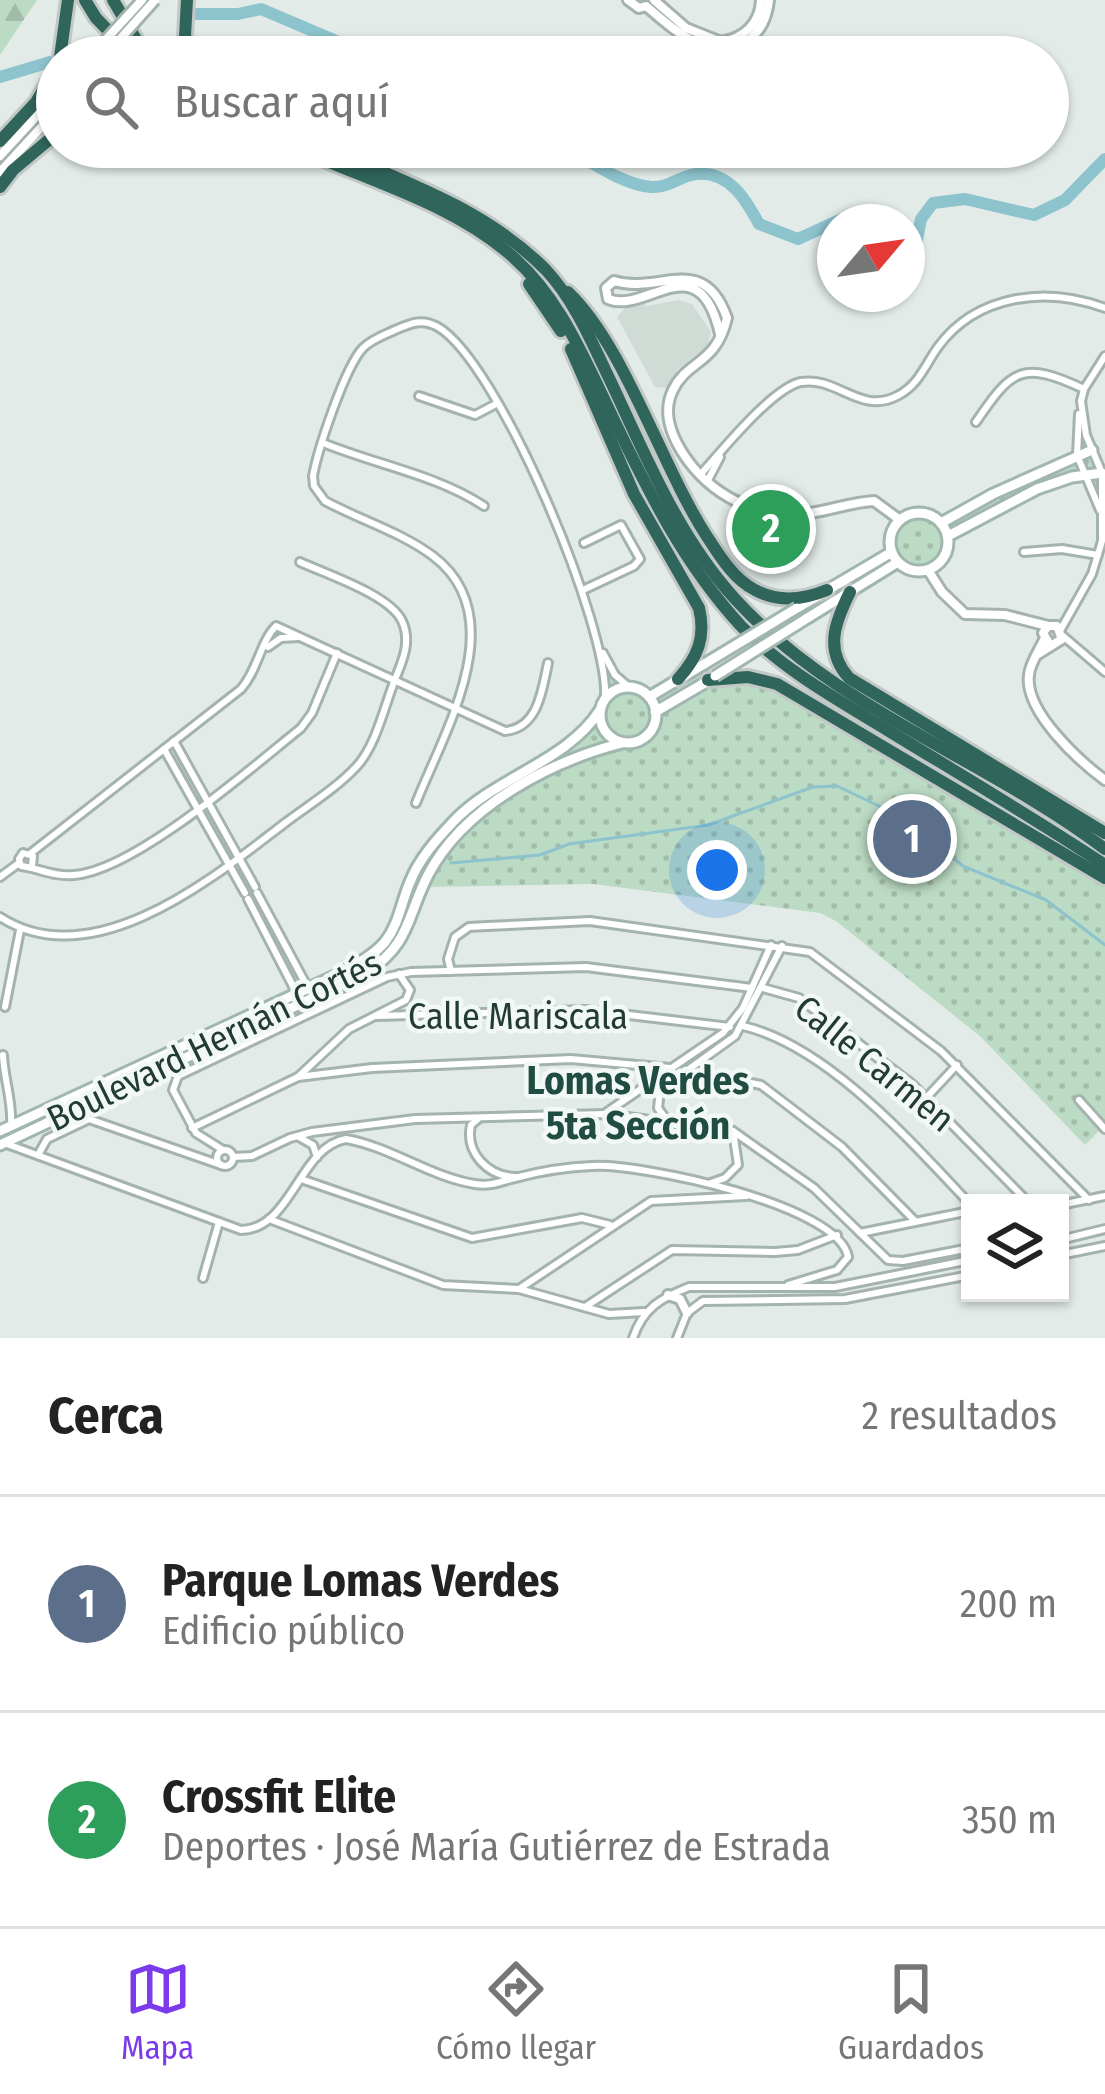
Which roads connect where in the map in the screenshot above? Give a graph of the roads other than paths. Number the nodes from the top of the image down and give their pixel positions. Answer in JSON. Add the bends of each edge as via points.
{"nodes":[{"id":1,"x":68,"y":0,"type":"edge"},
{"id":2,"x":85,"y":0,"type":"edge"},
{"id":3,"x":113,"y":0,"type":"edge"},
{"id":4,"x":142,"y":0,"type":"edge"},
{"id":5,"x":155,"y":0,"type":"edge"},
{"id":6,"x":187,"y":0,"type":"edge"},
{"id":7,"x":628,"y":0,"type":"edge"},
{"id":8,"x":765,"y":0,"type":"edge"},
{"id":9,"x":650,"y":2,"type":"edge"},
{"id":10,"x":63,"y":36,"type":"edge"},
{"id":11,"x":109,"y":36,"type":"edge"},
{"id":12,"x":114,"y":36,"type":"edge"},
{"id":13,"x":123,"y":36,"type":"edge"},
{"id":14,"x":134,"y":36,"type":"edge"},
{"id":15,"x":184,"y":36,"type":"edge"},
{"id":16,"x":707,"y":36,"type":"edge"},
{"id":17,"x":736,"y":36,"type":"edge"},
{"id":18,"x":36,"y":101,"type":"edge"},
{"id":19,"x":36,"y":117,"type":"edge"},
{"id":20,"x":36,"y":133,"type":"edge"},
{"id":21,"x":0,"y":141,"type":"edge"},
{"id":22,"x":36,"y":151,"type":"edge"},
{"id":23,"x":0,"y":156,"type":"edge"},
{"id":24,"x":358,"y":168,"type":"edge"},
{"id":25,"x":0,"y":172,"type":"edge"},
{"id":26,"x":0,"y":187,"type":"edge"},
{"id":27,"x":414,"y":192,"type":"junction"},
{"id":28,"x":483,"y":235,"type":"junction"},
{"id":29,"x":550,"y":275,"type":"junction"},
{"id":30,"x":1103,"y":308,"type":"edge"},
{"id":31,"x":720,"y":334,"type":"junction"},
{"id":32,"x":1105,"y":356,"type":"edge"},
{"id":33,"x":1084,"y":389,"type":"junction"},
{"id":34,"x":419,"y":396,"type":"dead end"},
{"id":35,"x":1081,"y":401,"type":"junction"},
{"id":36,"x":496,"y":404,"type":"junction"},
{"id":37,"x":976,"y":422,"type":"dead end"},
{"id":38,"x":323,"y":443,"type":"junction"},
{"id":39,"x":1092,"y":450,"type":"junction"},
{"id":40,"x":1077,"y":455,"type":"junction"},
{"id":41,"x":1102,"y":473,"type":"junction"},
{"id":42,"x":1084,"y":476,"type":"junction"},
{"id":43,"x":703,"y":478,"type":"junction"},
{"id":44,"x":484,"y":506,"type":"dead end"},
{"id":45,"x":1102,"y":513,"type":"junction"},
{"id":46,"x":900,"y":520,"type":"junction"},
{"id":47,"x":941,"y":523,"type":"junction"},
{"id":48,"x":948,"y":536,"type":"junction"},
{"id":49,"x":584,"y":543,"type":"dead end"},
{"id":50,"x":892,"y":552,"type":"junction"},
{"id":51,"x":1024,"y":552,"type":"dead end"},
{"id":52,"x":1098,"y":555,"type":"junction"},
{"id":53,"x":300,"y":562,"type":"dead end"},
{"id":54,"x":898,"y":562,"type":"junction"},
{"id":55,"x":928,"y":570,"type":"junction"},
{"id":56,"x":583,"y":590,"type":"junction"},
{"id":57,"x":827,"y":590,"type":"junction"},
{"id":58,"x":850,"y":592,"type":"junction"},
{"id":59,"x":1053,"y":634,"type":"junction"},
{"id":60,"x":337,"y":653,"type":"junction"},
{"id":61,"x":548,"y":664,"type":"dead end"},
{"id":62,"x":607,"y":671,"type":"junction"},
{"id":63,"x":1105,"y":672,"type":"edge"},
{"id":64,"x":711,"y":678,"type":"junction"},
{"id":65,"x":678,"y":679,"type":"junction"},
{"id":66,"x":395,"y":680,"type":"junction"},
{"id":67,"x":629,"y":687,"type":"junction"},
{"id":68,"x":649,"y":697,"type":"junction"},
{"id":69,"x":603,"y":704,"type":"junction"},
{"id":70,"x":454,"y":707,"type":"junction"},
{"id":71,"x":656,"y":712,"type":"junction"},
{"id":72,"x":174,"y":742,"type":"junction"},
{"id":73,"x":622,"y":743,"type":"junction"},
{"id":74,"x":164,"y":749,"type":"junction"},
{"id":75,"x":1105,"y":780,"type":"edge"},
{"id":76,"x":207,"y":800,"type":"junction"},
{"id":77,"x":416,"y":803,"type":"dead end"},
{"id":78,"x":197,"y":808,"type":"junction"},
{"id":79,"x":1105,"y":833,"type":"edge"},
{"id":80,"x":434,"y":844,"type":"junction"},
{"id":81,"x":1105,"y":849,"type":"edge"},
{"id":82,"x":444,"y":852,"type":"junction"},
{"id":83,"x":31,"y":853,"type":"junction"},
{"id":84,"x":239,"y":859,"type":"junction"},
{"id":85,"x":19,"y":862,"type":"junction"},
{"id":86,"x":1105,"y":865,"type":"edge"},
{"id":87,"x":32,"y":866,"type":"junction"},
{"id":88,"x":230,"y":866,"type":"junction"},
{"id":89,"x":0,"y":877,"type":"edge"},
{"id":90,"x":1105,"y":878,"type":"edge"},
{"id":91,"x":267,"y":910,"type":"junction"},
{"id":92,"x":257,"y":916,"type":"junction"},
{"id":93,"x":0,"y":917,"type":"edge"},
{"id":94,"x":20,"y":930,"type":"junction"},
{"id":95,"x":771,"y":945,"type":"junction"},
{"id":96,"x":782,"y":946,"type":"junction"},
{"id":97,"x":451,"y":971,"type":"junction"},
{"id":98,"x":399,"y":974,"type":"junction"},
{"id":99,"x":752,"y":988,"type":"junction"},
{"id":100,"x":763,"y":988,"type":"junction"},
{"id":101,"x":303,"y":991,"type":"junction"},
{"id":102,"x":4,"y":1006,"type":"dead end"},
{"id":103,"x":377,"y":1016,"type":"junction"},
{"id":104,"x":742,"y":1026,"type":"junction"},
{"id":105,"x":730,"y":1027,"type":"junction"},
{"id":106,"x":3,"y":1054,"type":"dead end"},
{"id":107,"x":957,"y":1065,"type":"junction"},
{"id":108,"x":670,"y":1069,"type":"junction"},
{"id":109,"x":685,"y":1070,"type":"junction"},
{"id":110,"x":131,"y":1071,"type":"junction"},
{"id":111,"x":119,"y":1076,"type":"junction"},
{"id":112,"x":298,"y":1077,"type":"junction"},
{"id":113,"x":136,"y":1083,"type":"junction"},
{"id":114,"x":124,"y":1089,"type":"junction"},
{"id":115,"x":927,"y":1097,"type":"junction"},
{"id":116,"x":1078,"y":1100,"type":"dead end"},
{"id":117,"x":13,"y":1107,"type":"junction"},
{"id":118,"x":604,"y":1114,"type":"junction"},
{"id":119,"x":481,"y":1117,"type":"junction"},
{"id":120,"x":27,"y":1118,"type":"junction"},
{"id":121,"x":668,"y":1122,"type":"junction"},
{"id":122,"x":192,"y":1128,"type":"junction"},
{"id":123,"x":1105,"y":1129,"type":"edge"},
{"id":124,"x":30,"y":1131,"type":"junction"},
{"id":125,"x":734,"y":1131,"type":"junction"},
{"id":126,"x":4,"y":1136,"type":"edge"},
{"id":127,"x":296,"y":1136,"type":"junction"},
{"id":128,"x":223,"y":1150,"type":"junction"},
{"id":129,"x":34,"y":1153,"type":"junction"},
{"id":130,"x":232,"y":1157,"type":"junction"},
{"id":131,"x":317,"y":1160,"type":"junction"},
{"id":132,"x":221,"y":1165,"type":"junction"},
{"id":133,"x":518,"y":1177,"type":"junction"},
{"id":134,"x":302,"y":1179,"type":"junction"},
{"id":135,"x":711,"y":1183,"type":"junction"},
{"id":136,"x":1020,"y":1194,"type":"edge"},
{"id":137,"x":746,"y":1196,"type":"junction"},
{"id":138,"x":1105,"y":1196,"type":"edge"},
{"id":139,"x":961,"y":1198,"type":"edge"},
{"id":140,"x":1089,"y":1200,"type":"junction"},
{"id":141,"x":1069,"y":1203,"type":"edge"},
{"id":142,"x":961,"y":1210,"type":"edge"},
{"id":143,"x":269,"y":1219,"type":"junction"},
{"id":144,"x":915,"y":1221,"type":"junction"},
{"id":145,"x":219,"y":1222,"type":"junction"},
{"id":146,"x":610,"y":1225,"type":"junction"},
{"id":147,"x":1105,"y":1229,"type":"edge"},
{"id":148,"x":860,"y":1233,"type":"junction"},
{"id":149,"x":837,"y":1235,"type":"junction"},
{"id":150,"x":1069,"y":1238,"type":"edge"},
{"id":151,"x":1105,"y":1246,"type":"edge"},
{"id":152,"x":961,"y":1250,"type":"edge"},
{"id":153,"x":1069,"y":1253,"type":"edge"},
{"id":154,"x":961,"y":1262,"type":"edge"},
{"id":155,"x":961,"y":1277,"type":"edge"},
{"id":156,"x":203,"y":1278,"type":"dead end"},
{"id":157,"x":788,"y":1285,"type":"junction"},
{"id":158,"x":519,"y":1289,"type":"junction"},
{"id":159,"x":668,"y":1295,"type":"junction"},
{"id":160,"x":584,"y":1307,"type":"junction"},
{"id":161,"x":644,"y":1312,"type":"junction"},
{"id":162,"x":687,"y":1312,"type":"junction"},
{"id":163,"x":633,"y":1338,"type":"edge"},
{"id":164,"x":676,"y":1338,"type":"edge"}],
"edges":[{"from":1,"to":10,"type":"highway"},
{"from":2,"to":12,"type":"highway"},
{"from":3,"to":14,"type":"highway"},
{"from":4,"to":11,"type":"street","bridge":true},
{"from":5,"to":13,"type":"street","bridge":true},
{"from":6,"to":15,"type":"highway"},
{"from":7,"to":9,"type":"street","via":[[639,8]]},
{"from":8,"to":17,"type":"street","via":[[749,30]]},
{"from":9,"to":16,"type":"street"},
{"from":18,"to":21,"type":"highway"},
{"from":19,"to":23,"type":"street"},
{"from":20,"to":25,"type":"street"},
{"from":22,"to":26,"type":"highway"},
{"from":24,"to":27,"type":"highway"},
{"from":27,"to":28,"type":"highway"},
{"from":27,"to":29,"type":"highway","via":[[472,214]]},
{"from":28,"to":65,"type":"highway","via":[[556,321],[634,494],[698,608],[696,657]]},
{"from":28,"to":86,"type":"highway","via":[[557,306],[664,522],[745,630],[838,700]]},
{"from":29,"to":57,"type":"highway","via":[[582,305],[729,568],[767,596],[799,599]]},
{"from":29,"to":81,"type":"highway","via":[[578,315],[677,520],[734,598],[806,662]]},
{"from":30,"to":43,"type":"street","via":[[1049,295],[990,307],[954,330],[912,387],[878,403],[797,383],[769,402]]},
{"from":31,"to":31,"type":"street","via":[[727,318],[721,302],[692,279],[633,287],[614,281],[606,288],[619,303],[689,288],[705,298]]},
{"from":31,"to":43,"type":"street","via":[[668,404],[674,438]]},
{"from":32,"to":33,"type":"street"},
{"from":33,"to":35,"type":"street"},
{"from":33,"to":37,"type":"street","via":[[1055,375],[1023,374],[995,392]]},
{"from":34,"to":36,"type":"street","via":[[475,415]]},
{"from":35,"to":39,"type":"street"},
{"from":35,"to":40,"type":"street"},
{"from":36,"to":38,"type":"street","via":[[447,333],[412,322],[356,358]]},
{"from":36,"to":56,"type":"street"},
{"from":38,"to":44,"type":"street","via":[[443,482]]},
{"from":38,"to":70,"type":"street","via":[[313,476],[319,496],[434,556],[465,601],[472,655]]},
{"from":39,"to":40,"type":"main road"},
{"from":39,"to":41,"type":"street"},
{"from":40,"to":42,"type":"street"},
{"from":40,"to":47,"type":"main road"},
{"from":41,"to":42,"type":"main road"},
{"from":41,"to":45,"type":"street"},
{"from":42,"to":45,"type":"street"},
{"from":42,"to":48,"type":"main road","via":[[1037,489]]},
{"from":43,"to":46,"type":"street","via":[[770,513],[874,501]]},
{"from":45,"to":52,"type":"street"},
{"from":46,"to":47,"type":"main road","via":[[921,513]]},
{"from":46,"to":50,"type":"main road"},
{"from":47,"to":48,"type":"main road"},
{"from":48,"to":55,"type":"main road","via":[[945,557]]},
{"from":49,"to":56,"type":"street","via":[[621,525],[640,559]]},
{"from":50,"to":54,"type":"main road"},
{"from":50,"to":57,"type":"main road"},
{"from":51,"to":52,"type":"street"},
{"from":52,"to":59,"type":"street"},
{"from":53,"to":66,"type":"street","via":[[398,613],[407,649]]},
{"from":54,"to":55,"type":"main road"},
{"from":54,"to":58,"type":"main road"},
{"from":55,"to":59,"type":"street","via":[[954,602],[979,616],[1005,615]]},
{"from":56,"to":62,"type":"street"},
{"from":57,"to":65,"type":"main road","bridge":true},
{"from":58,"to":64,"type":"main road","bridge":true},
{"from":58,"to":79,"type":"highway","via":[[832,646],[848,678]]},
{"from":59,"to":63,"type":"street"},
{"from":59,"to":75,"type":"street","via":[[1028,681],[1033,698],[1070,754]]},
{"from":60,"to":66,"type":"street"},
{"from":60,"to":72,"type":"street","via":[[287,636],[265,650],[242,689]]},
{"from":60,"to":76,"type":"street","via":[[307,722]]},
{"from":61,"to":70,"type":"street","via":[[534,712],[517,730]]},
{"from":62,"to":67,"type":"street"},
{"from":62,"to":69,"type":"street"},
{"from":64,"to":71,"type":"main road"},
{"from":64,"to":90,"type":"highway","via":[[777,684]]},
{"from":65,"to":68,"type":"main road"},
{"from":66,"to":70,"type":"street"},
{"from":66,"to":84,"type":"street","via":[[361,761]]},
{"from":67,"to":68,"type":"main road"},
{"from":67,"to":69,"type":"main road"},
{"from":68,"to":71,"type":"main road"},
{"from":69,"to":73,"type":"main road","via":[[603,728]]},
{"from":69,"to":80,"type":"main road","name":"Boulevard Hernán Cortés","via":[[574,740],[474,802]]},
{"from":70,"to":77,"type":"street"},
{"from":71,"to":73,"type":"main road","via":[[647,736]]},
{"from":72,"to":74,"type":"street"},
{"from":72,"to":76,"type":"street"},
{"from":73,"to":82,"type":"main road","name":"Boulevard Hernán Cortés","via":[[570,758],[526,783]]},
{"from":74,"to":78,"type":"street"},
{"from":74,"to":83,"type":"street"},
{"from":76,"to":78,"type":"street"},
{"from":76,"to":84,"type":"street"},
{"from":78,"to":87,"type":"street","via":[[105,869],[56,875]]},
{"from":78,"to":88,"type":"street"},
{"from":80,"to":82,"type":"main road"},
{"from":80,"to":101,"type":"main road","name":"Boulevard Hernán Cortés","via":[[382,945]]},
{"from":82,"to":113,"type":"main road","name":"Boulevard Hernán Cortés","via":[[409,930],[382,962]]},
{"from":83,"to":85,"type":"street"},
{"from":83,"to":87,"type":"street"},
{"from":84,"to":88,"type":"street"},
{"from":84,"to":91,"type":"street"},
{"from":85,"to":87,"type":"street"},
{"from":85,"to":89,"type":"street"},
{"from":88,"to":92,"type":"street"},
{"from":88,"to":94,"type":"street","via":[[127,922],[53,937]]},
{"from":91,"to":92,"type":"street"},
{"from":91,"to":101,"type":"street"},
{"from":92,"to":101,"type":"street"},
{"from":93,"to":94,"type":"street"},
{"from":94,"to":102,"type":"street"},
{"from":95,"to":96,"type":"street"},
{"from":95,"to":97,"type":"street","via":[[590,922],[469,927],[450,947]]},
{"from":95,"to":99,"type":"street"},
{"from":96,"to":100,"type":"street"},
{"from":96,"to":107,"type":"street","via":[[810,952]]},
{"from":97,"to":98,"type":"street"},
{"from":97,"to":99,"type":"street","via":[[586,967]]},
{"from":98,"to":103,"type":"street","via":[[410,994]]},
{"from":98,"to":122,"type":"street","via":[[173,1082]]},
{"from":99,"to":105,"type":"street"},
{"from":100,"to":104,"type":"street"},
{"from":100,"to":115,"type":"street","name":"Calle Carmen","via":[[799,998]]},
{"from":101,"to":110,"type":"main road","name":"Boulevard Hernán Cortés"},
{"from":103,"to":105,"type":"street","name":"Calle Mariscala","via":[[587,1010]]},
{"from":103,"to":112,"type":"street","via":[[349,1028]]},
{"from":104,"to":109,"type":"street"},
{"from":104,"to":139,"type":"street","via":[[783,1039],[861,1096]]},
{"from":105,"to":108,"type":"street"},
{"from":106,"to":117,"type":"street"},
{"from":107,"to":115,"type":"street"},
{"from":107,"to":140,"type":"street"},
{"from":108,"to":112,"type":"street","via":[[571,1059]]},
{"from":108,"to":118,"type":"street"},
{"from":109,"to":121,"type":"street","via":[[657,1098]]},
{"from":109,"to":144,"type":"street","via":[[761,1085],[842,1147]]},
{"from":110,"to":111,"type":"main road","name":"Boulevard Hernán Cortés"},
{"from":110,"to":113,"type":"main road"},
{"from":111,"to":114,"type":"main road"},
{"from":111,"to":120,"type":"main road","name":"Boulevard Hernán Cortés"},
{"from":112,"to":122,"type":"street"},
{"from":113,"to":114,"type":"main road","name":"Boulevard Hernán Cortés"},
{"from":114,"to":124,"type":"main road","name":"Boulevard Hernán Cortés"},
{"from":115,"to":136,"type":"street","name":"Calle Carmen"},
{"from":116,"to":123,"type":"street"},
{"from":117,"to":120,"type":"street"},
{"from":117,"to":126,"type":"street"},
{"from":118,"to":119,"type":"street"},
{"from":118,"to":121,"type":"street"},
{"from":119,"to":127,"type":"street"},
{"from":119,"to":133,"type":"street","via":[[471,1125],[472,1147],[490,1171]]},
{"from":120,"to":126,"type":"main road","name":"Boulevard Hernán Cortés"},
{"from":121,"to":125,"type":"street"},
{"from":122,"to":128,"type":"street"},
{"from":124,"to":126,"type":"main road","name":"Boulevard Hernán Cortés"},
{"from":124,"to":129,"type":"street"},
{"from":125,"to":135,"type":"street","via":[[738,1165]]},
{"from":125,"to":148,"type":"street","via":[[814,1188]]},
{"from":126,"to":129,"type":"street"},
{"from":127,"to":130,"type":"street"},
{"from":127,"to":131,"type":"street","via":[[313,1145]]},
{"from":128,"to":130,"type":"street"},
{"from":128,"to":132,"type":"street"},
{"from":129,"to":132,"type":"street","via":[[89,1119]]},
{"from":129,"to":145,"type":"street"},
{"from":130,"to":132,"type":"street"},
{"from":131,"to":133,"type":"street","via":[[346,1139],[473,1184]]},
{"from":131,"to":134,"type":"street"},
{"from":133,"to":135,"type":"street","via":[[595,1165]]},
{"from":134,"to":143,"type":"street"},
{"from":134,"to":146,"type":"street","via":[[472,1238],[582,1218]]},
{"from":135,"to":137,"type":"street"},
{"from":137,"to":146,"type":"street","via":[[665,1198]]},
{"from":137,"to":149,"type":"street"},
{"from":138,"to":140,"type":"street"},
{"from":140,"to":141,"type":"street"},
{"from":142,"to":144,"type":"street"},
{"from":143,"to":145,"type":"street","via":[[253,1230]]},
{"from":143,"to":158,"type":"street","via":[[443,1285]]},
{"from":144,"to":148,"type":"street"},
{"from":145,"to":156,"type":"street"},
{"from":146,"to":158,"type":"street"},
{"from":147,"to":150,"type":"street"},
{"from":148,"to":152,"type":"street","via":[[888,1260]]},
{"from":149,"to":157,"type":"street","via":[[848,1250],[845,1263]]},
{"from":149,"to":160,"type":"street","via":[[798,1250],[672,1250]]},
{"from":151,"to":153,"type":"street"},
{"from":154,"to":157,"type":"street","via":[[867,1283]]},
{"from":155,"to":162,"type":"street","via":[[845,1299],[716,1298]]},
{"from":157,"to":159,"type":"street","via":[[689,1287]]},
{"from":158,"to":160,"type":"street"},
{"from":159,"to":161,"type":"street"},
{"from":159,"to":162,"type":"street"},
{"from":160,"to":161,"type":"street"},
{"from":161,"to":163,"type":"street"},
{"from":162,"to":164,"type":"street"}]}
